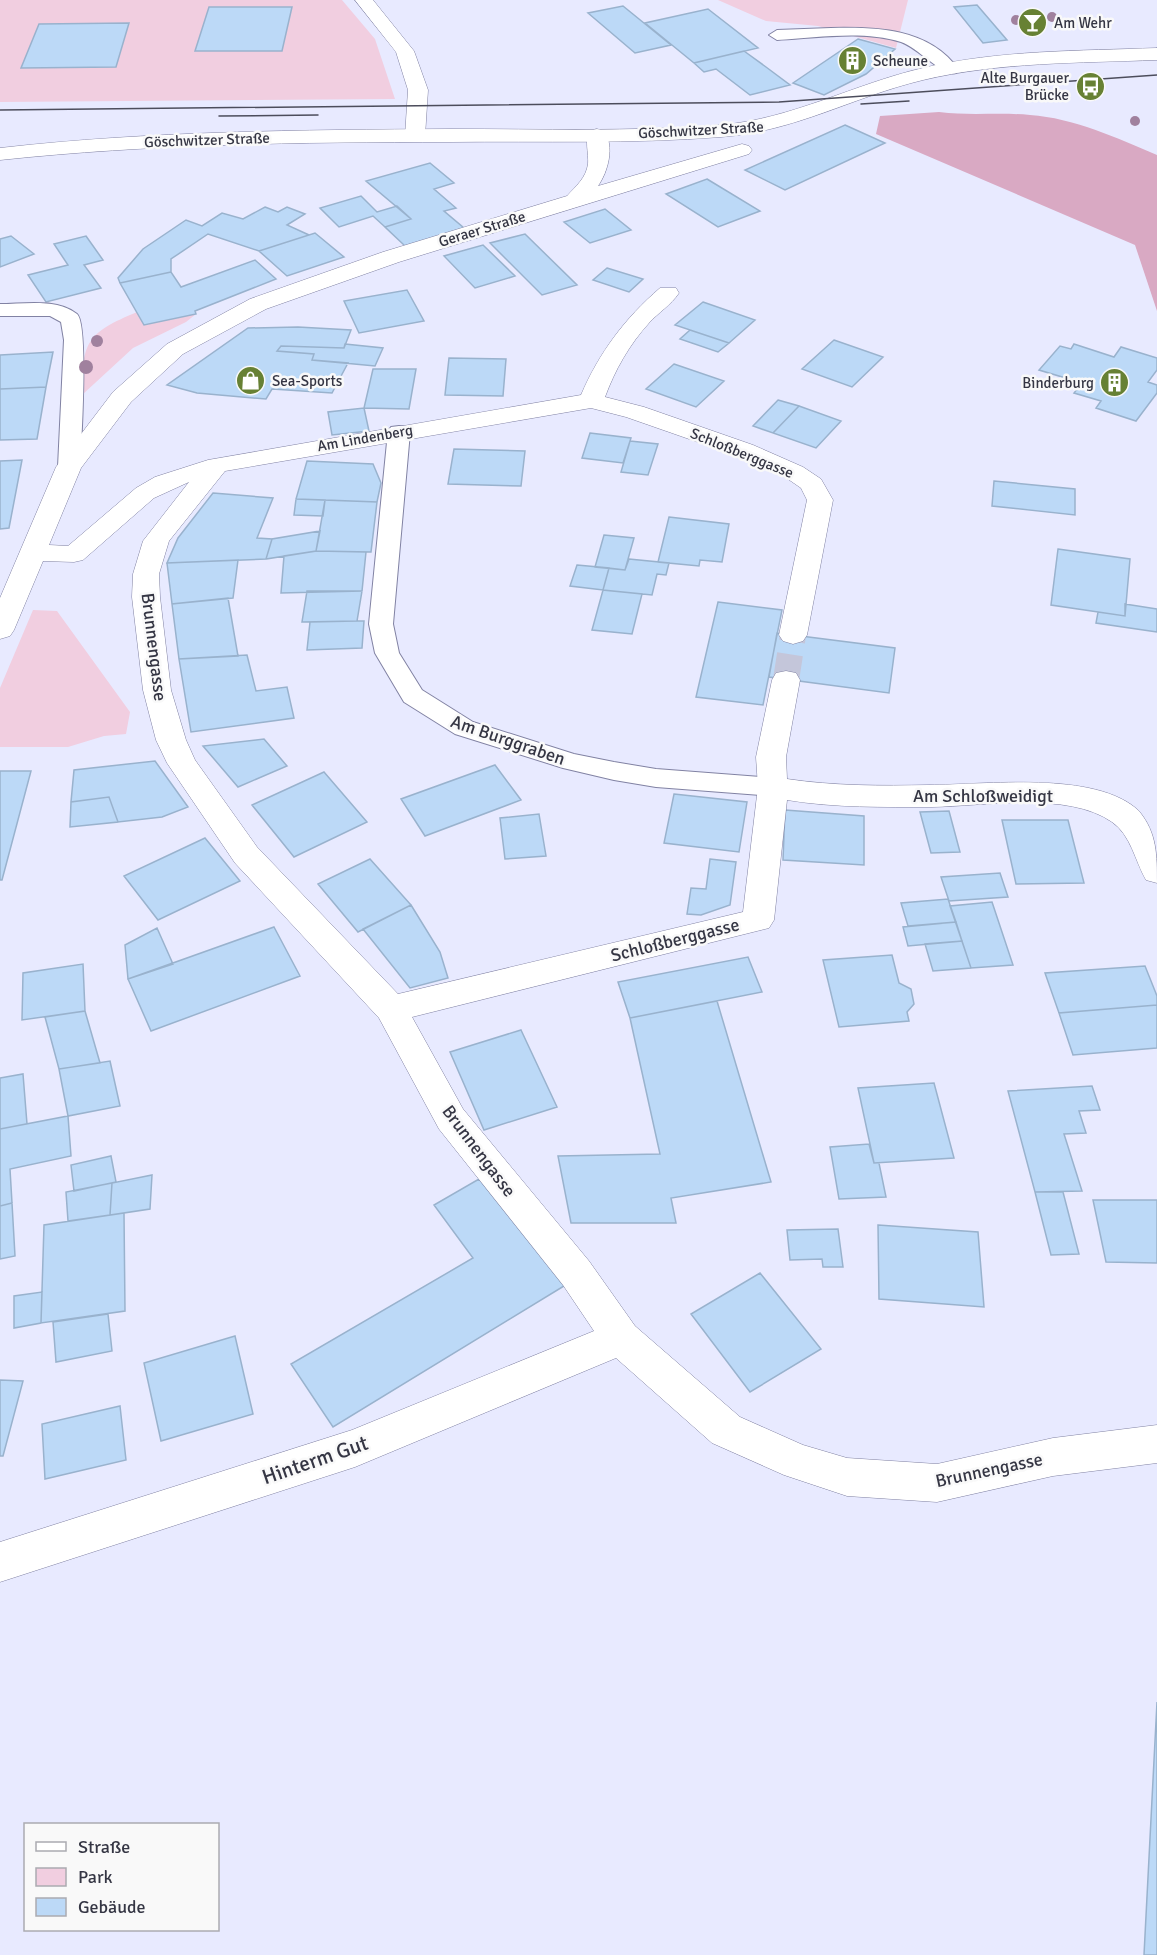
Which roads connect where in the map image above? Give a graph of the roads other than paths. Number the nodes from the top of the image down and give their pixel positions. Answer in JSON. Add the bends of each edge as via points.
{"nodes":[{"id":1,"x":364,"y":0,"type":"edge"},
{"id":2,"x":777,"y":35,"type":"dead end"},
{"id":3,"x":1157,"y":54,"type":"edge"},
{"id":4,"x":950,"y":69,"type":"junction"},
{"id":5,"x":597,"y":135,"type":"junction"},
{"id":6,"x":415,"y":136,"type":"junction"},
{"id":7,"x":742,"y":150,"type":"dead end"},
{"id":8,"x":0,"y":154,"type":"edge"},
{"id":9,"x":574,"y":200,"type":"junction"},
{"id":10,"x":668,"y":293,"type":"dead end"},
{"id":11,"x":0,"y":310,"type":"edge"},
{"id":12,"x":591,"y":401,"type":"junction"},
{"id":13,"x":399,"y":432,"type":"junction"},
{"id":14,"x":217,"y":465,"type":"junction"},
{"id":15,"x":69,"y":467,"type":"junction"},
{"id":16,"x":33,"y":552,"type":"junction"},
{"id":17,"x":0,"y":630,"type":"edge"},
{"id":18,"x":793,"y":635,"type":"tunnel mouth"},
{"id":19,"x":786,"y":680,"type":"tunnel mouth"},
{"id":20,"x":773,"y":787,"type":"junction"},
{"id":21,"x":1157,"y":872,"type":"edge"},
{"id":22,"x":391,"y":1009,"type":"junction"},
{"id":23,"x":621,"y":1338,"type":"junction"},
{"id":24,"x":1157,"y":1444,"type":"edge"},
{"id":25,"x":0,"y":1562,"type":"edge"}],
"edges":[{"from":1,"to":6,"type":"street","via":[[405,51],[418,90]]},
{"from":2,"to":4,"type":"lane","via":[[899,36],[921,45]]},
{"from":3,"to":4,"type":"street","name":"Göschwitzer Straße"},
{"from":4,"to":5,"type":"street","name":"Göschwitzer Straße","via":[[894,81],[779,124]]},
{"from":5,"to":6,"type":"street","name":"Göschwitzer Straße"},
{"from":5,"to":9,"type":"street","via":[[600,166]]},
{"from":6,"to":8,"type":"street","name":"Göschwitzer Straße","via":[[209,138]]},
{"from":7,"to":9,"type":"street","name":"Geraer Straße"},
{"from":9,"to":15,"type":"street","name":"Geraer Straße","via":[[391,257],[258,304],[175,349],[122,397]]},
{"from":10,"to":12,"type":"street","via":[[629,329],[616,347]]},
{"from":11,"to":15,"type":"lane","via":[[54,310],[71,319],[74,340]]},
{"from":12,"to":13,"type":"street","name":"Am Lindenberg"},
{"from":12,"to":18,"type":"street","name":"Schloßberggasse","via":[[744,450],[812,484],[820,500]]},
{"from":13,"to":14,"type":"street","name":"Am Lindenberg"},
{"from":13,"to":20,"type":"lane","name":"Am Burggraben","via":[[381,624],[387,653],[413,696],[464,728],[572,762],[656,778]]},
{"from":14,"to":16,"type":"street","name":"Am Lindenberg","via":[[164,482],[145,493],[74,554]]},
{"from":14,"to":22,"type":"street","name":"Brunnengasse","via":[[167,525],[153,548],[146,574],[152,655],[162,714],[182,763],[246,855]]},
{"from":15,"to":16,"type":"street","name":"Geraer Straße"},
{"from":16,"to":17,"type":"street","name":"Geraer Straße"},
{"from":19,"to":20,"type":"street","name":"Schloßberggasse","via":[[771,757]]},
{"from":20,"to":21,"type":"street","name":"Am Schloßweidigt","via":[[848,795],[1080,798],[1109,807],[1131,822]]},
{"from":20,"to":22,"type":"street","name":"Schloßberggasse","via":[[758,920]]},
{"from":22,"to":23,"type":"street","name":"Brunnengasse","via":[[450,1119],[576,1273]]},
{"from":23,"to":24,"type":"street","name":"Brunnengasse","via":[[726,1430],[798,1462],[847,1477],[937,1484],[1053,1457]]},
{"from":23,"to":25,"type":"street","name":"Hinterm Gut","via":[[355,1448]]}]}
